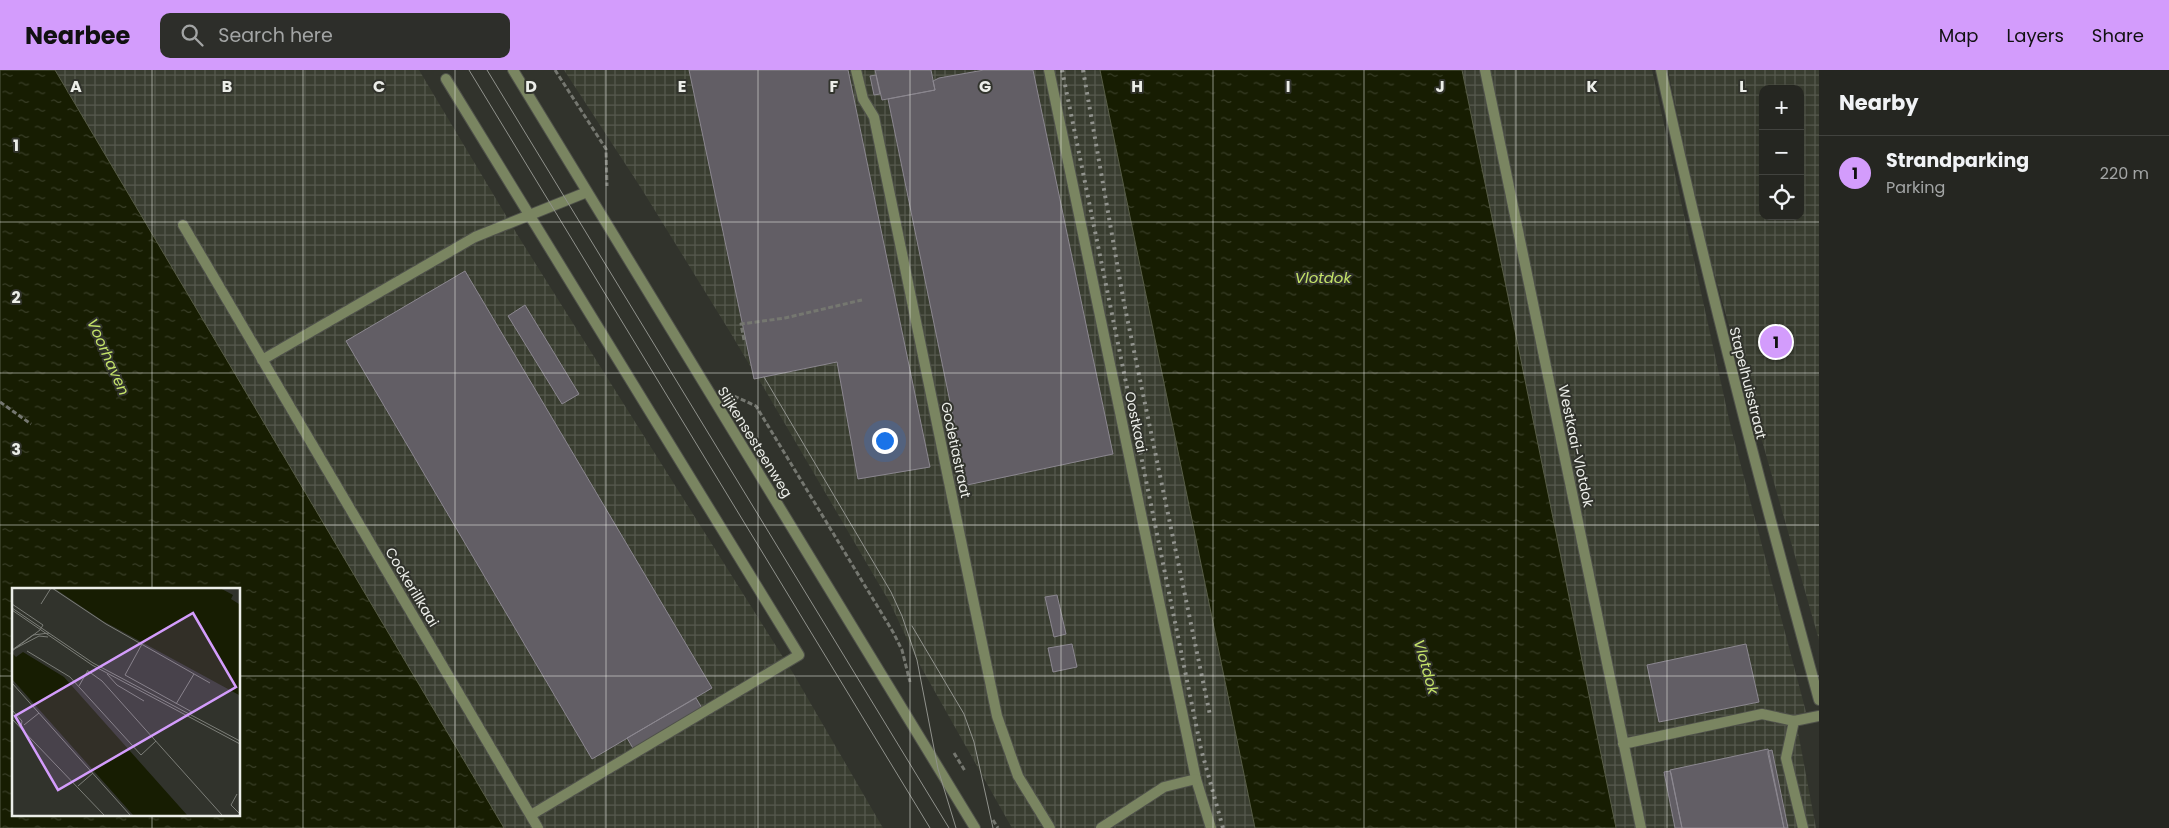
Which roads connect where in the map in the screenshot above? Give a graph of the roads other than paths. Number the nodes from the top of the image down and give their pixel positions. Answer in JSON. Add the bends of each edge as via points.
{"nodes":[{"id":1,"x":513,"y":70,"type":"edge"},
{"id":2,"x":856,"y":70,"type":"edge"},
{"id":3,"x":1049,"y":70,"type":"edge"},
{"id":4,"x":1485,"y":70,"type":"edge"},
{"id":5,"x":1660,"y":70,"type":"edge"},
{"id":6,"x":446,"y":79,"type":"dead end"},
{"id":7,"x":587,"y":192,"type":"junction"},
{"id":8,"x":529,"y":215,"type":"junction"},
{"id":9,"x":183,"y":226,"type":"dead end"},
{"id":10,"x":262,"y":360,"type":"junction"},
{"id":11,"x":1819,"y":700,"type":"edge"},
{"id":12,"x":1819,"y":716,"type":"edge"},
{"id":13,"x":1794,"y":721,"type":"junction"},
{"id":14,"x":1623,"y":744,"type":"junction"},
{"id":15,"x":1196,"y":779,"type":"junction"},
{"id":16,"x":531,"y":815,"type":"junction"},
{"id":17,"x":538,"y":828,"type":"edge"},
{"id":18,"x":975,"y":828,"type":"edge"},
{"id":19,"x":1050,"y":828,"type":"edge"},
{"id":20,"x":1101,"y":828,"type":"edge"},
{"id":21,"x":1211,"y":828,"type":"edge"},
{"id":22,"x":1640,"y":828,"type":"edge"},
{"id":23,"x":1803,"y":828,"type":"edge"}],
"edges":[{"from":1,"to":7,"type":"street","name":"Slijkensesteenweg"},
{"from":2,"to":19,"type":"street","name":"Godetiastraat","via":[[863,99],[874,118],[997,716],[1018,776]]},
{"from":3,"to":15,"type":"street","name":"Oostkaai"},
{"from":4,"to":14,"type":"street","name":"Westkaai-Vlotdok"},
{"from":5,"to":11,"type":"street","name":"Stapelhuisstraat","via":[[1746,430]]},
{"from":6,"to":8,"type":"street"},
{"from":7,"to":8,"type":"street"},
{"from":7,"to":18,"type":"street","name":"Slijkensesteenweg"},
{"from":8,"to":10,"type":"street","via":[[474,237]]},
{"from":8,"to":16,"type":"street","via":[[799,655]]},
{"from":9,"to":10,"type":"street","name":"Cockerillkaai"},
{"from":10,"to":16,"type":"street","name":"Cockerillkaai"},
{"from":12,"to":13,"type":"street"},
{"from":13,"to":14,"type":"street","via":[[1762,714]]},
{"from":13,"to":23,"type":"street","via":[[1786,758]]},
{"from":14,"to":22,"type":"street","name":"Westkaai-Vlotdok"},
{"from":15,"to":20,"type":"street","via":[[1164,787]]},
{"from":15,"to":21,"type":"street","name":"Oostkaai"},
{"from":16,"to":17,"type":"street","name":"Cockerillkaai"}]}
